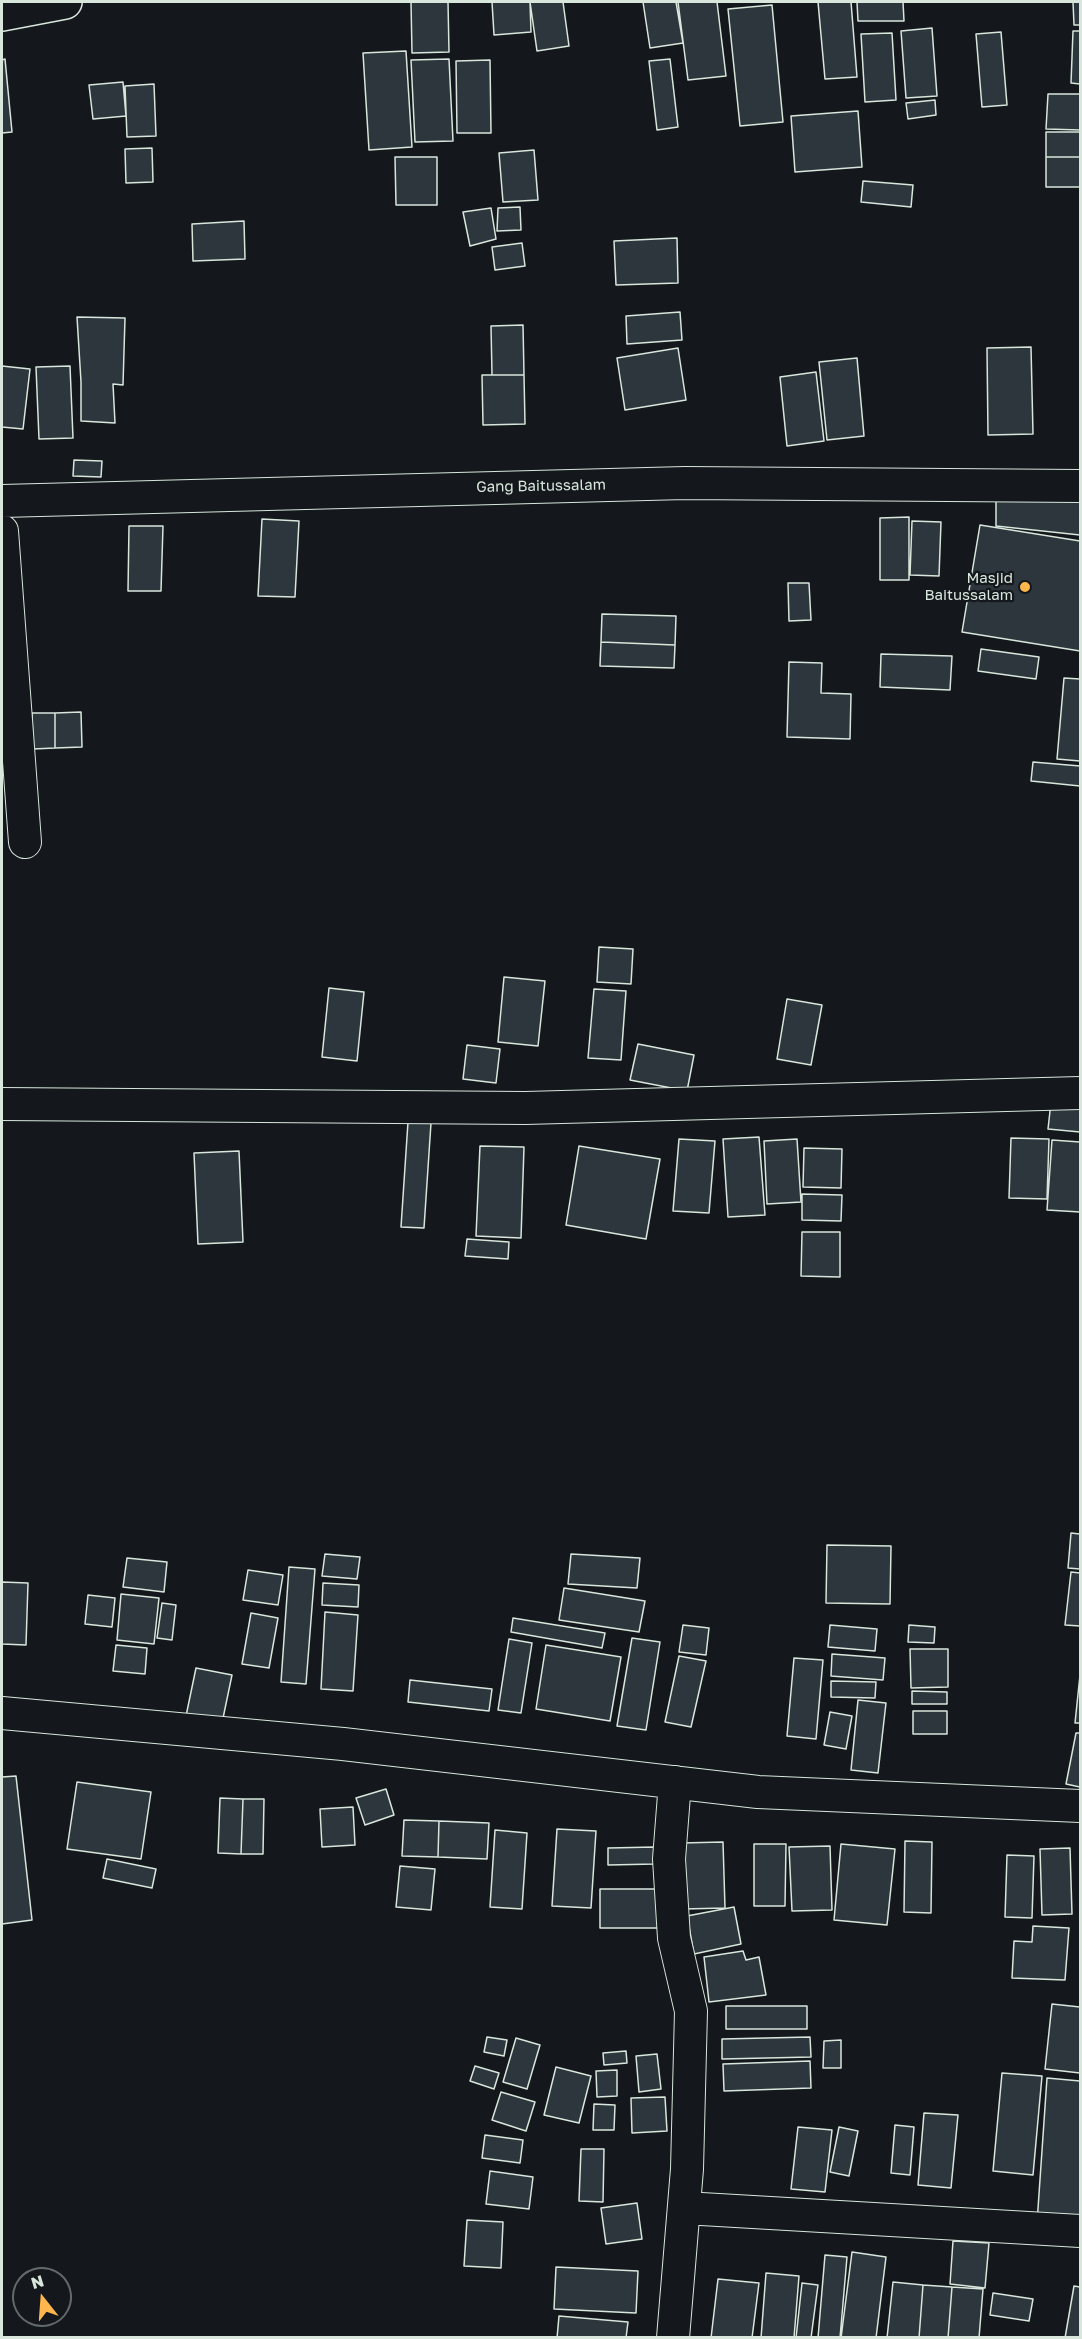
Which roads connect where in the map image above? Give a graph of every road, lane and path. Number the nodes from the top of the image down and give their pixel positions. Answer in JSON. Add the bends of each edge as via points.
{"nodes":[{"id":1,"x":65,"y":2,"type":"edge"},
{"id":2,"x":2,"y":14,"type":"edge"},
{"id":3,"x":1080,"y":486,"type":"edge"},
{"id":4,"x":2,"y":501,"type":"edge"},
{"id":5,"x":2,"y":531,"type":"edge"},
{"id":6,"x":25,"y":842,"type":"dead end"},
{"id":7,"x":1080,"y":1093,"type":"edge"},
{"id":8,"x":2,"y":1104,"type":"edge"},
{"id":9,"x":2,"y":1713,"type":"edge"},
{"id":10,"x":675,"y":1782,"type":"junction"},
{"id":11,"x":1080,"y":1806,"type":"edge"},
{"id":12,"x":684,"y":2208,"type":"junction"},
{"id":13,"x":1080,"y":2231,"type":"edge"},
{"id":14,"x":673,"y":2337,"type":"edge"}],
"edges":[{"from":1,"to":2,"type":"street"},
{"from":3,"to":4,"type":"street","name":"Gang Baitussalam","via":[[685,483]]},
{"from":5,"to":6,"type":"street"},
{"from":7,"to":8,"type":"street","via":[[525,1108]]},
{"from":9,"to":10,"type":"street","via":[[343,1744]]},
{"from":10,"to":11,"type":"street","via":[[758,1791]]},
{"from":10,"to":12,"type":"street","via":[[669,1859],[674,1938],[691,2011]]},
{"from":12,"to":13,"type":"street"},
{"from":12,"to":14,"type":"street"}]}
